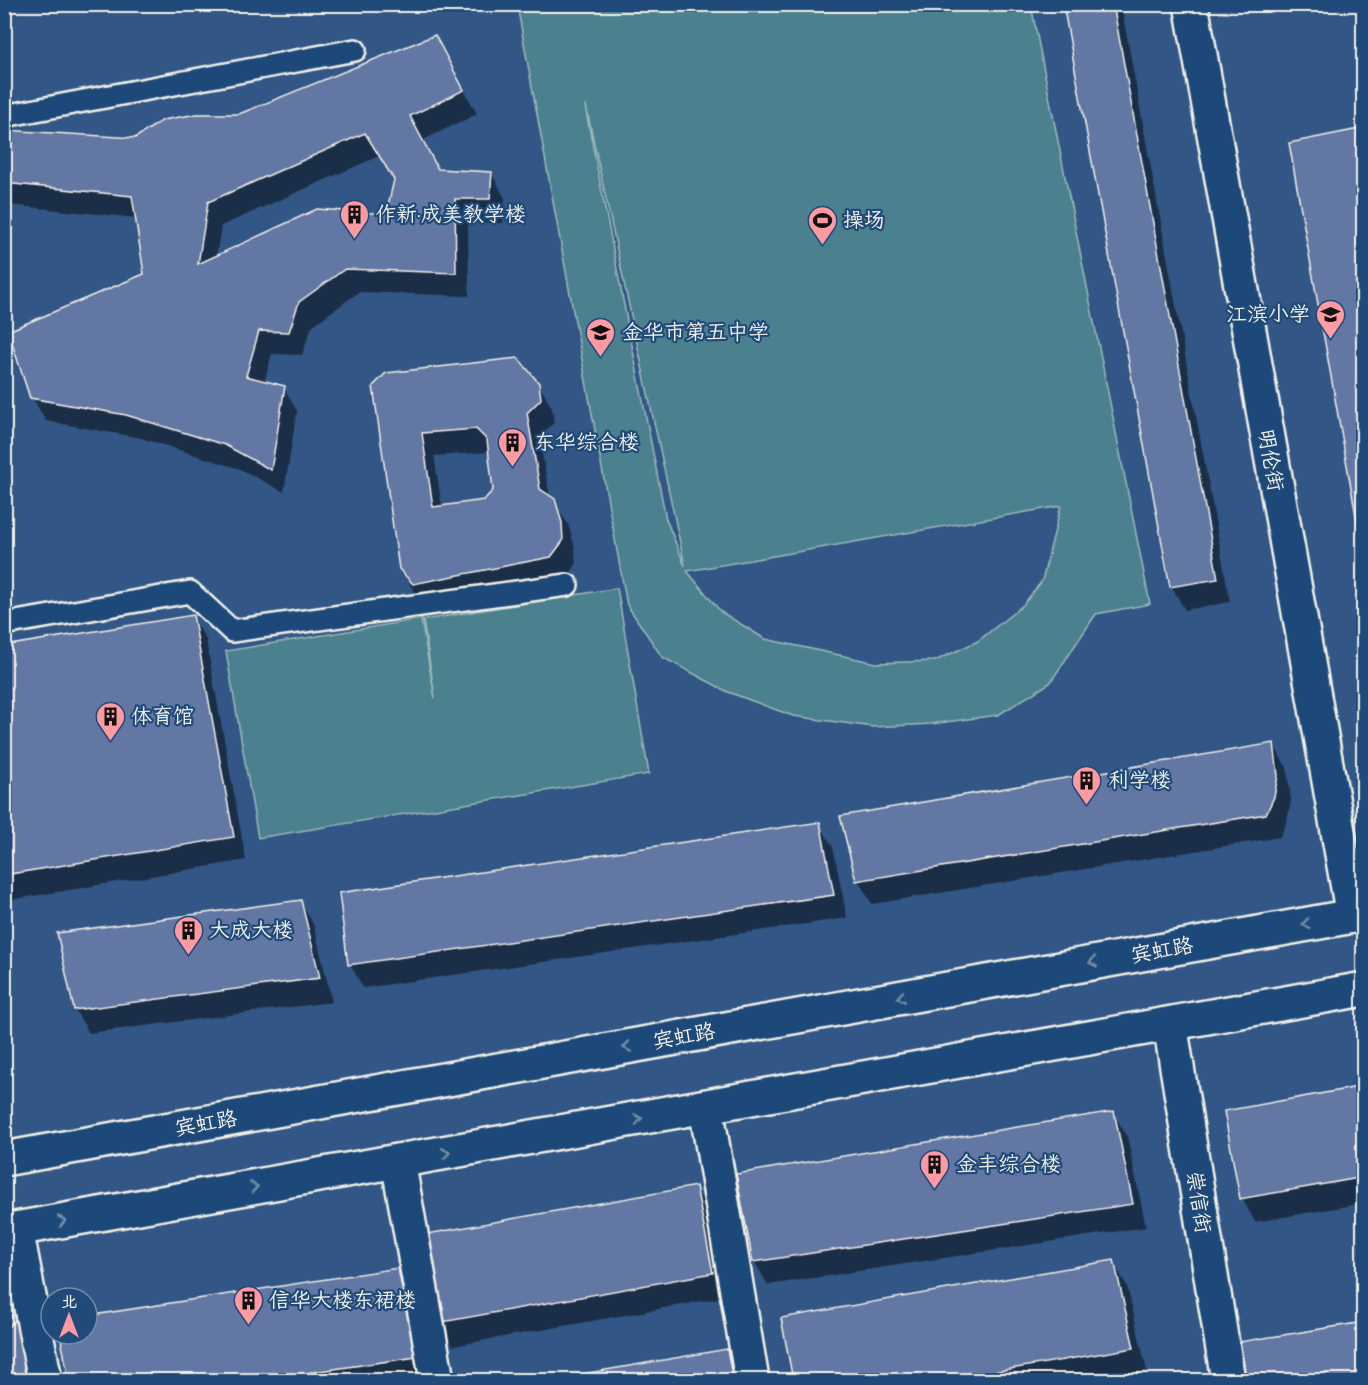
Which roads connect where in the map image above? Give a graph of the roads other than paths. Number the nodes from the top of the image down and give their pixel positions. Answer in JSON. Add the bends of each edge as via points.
{"nodes":[{"id":1,"x":1191,"y":4,"type":"edge"},
{"id":2,"x":355,"y":50,"type":"dead end"},
{"id":3,"x":4,"y":116,"type":"edge"},
{"id":4,"x":567,"y":585,"type":"dead end"},
{"id":5,"x":4,"y":624,"type":"edge"},
{"id":6,"x":1358,"y":915,"type":"edge"},
{"id":7,"x":1364,"y":989,"type":"edge"},
{"id":8,"x":1170,"y":1024,"type":"junction"},
{"id":9,"x":706,"y":1107,"type":"junction"},
{"id":10,"x":4,"y":1159,"type":"edge"},
{"id":11,"x":398,"y":1161,"type":"junction"},
{"id":12,"x":10,"y":1230,"type":"edge"},
{"id":13,"x":45,"y":1380,"type":"edge"},
{"id":14,"x":437,"y":1380,"type":"edge"},
{"id":15,"x":752,"y":1380,"type":"edge"},
{"id":16,"x":1228,"y":1380,"type":"edge"}],
"edges":[{"from":1,"to":6,"type":"main road","name":"明伦街"},
{"from":2,"to":3,"type":"lane"},
{"from":4,"to":5,"type":"lane","via":[[232,631],[190,592]]},
{"from":6,"to":10,"type":"main road","name":"宾虹路","one_way":true},
{"from":7,"to":8,"type":"main road"},
{"from":8,"to":9,"type":"main road"},
{"from":8,"to":16,"type":"main road","name":"崇信街"},
{"from":11,"to":9,"type":"main road","one_way":true},
{"from":9,"to":15,"type":"main road"},
{"from":12,"to":11,"type":"main road","one_way":true},
{"from":11,"to":14,"type":"main road"},
{"from":12,"to":13,"type":"main road"}]}
